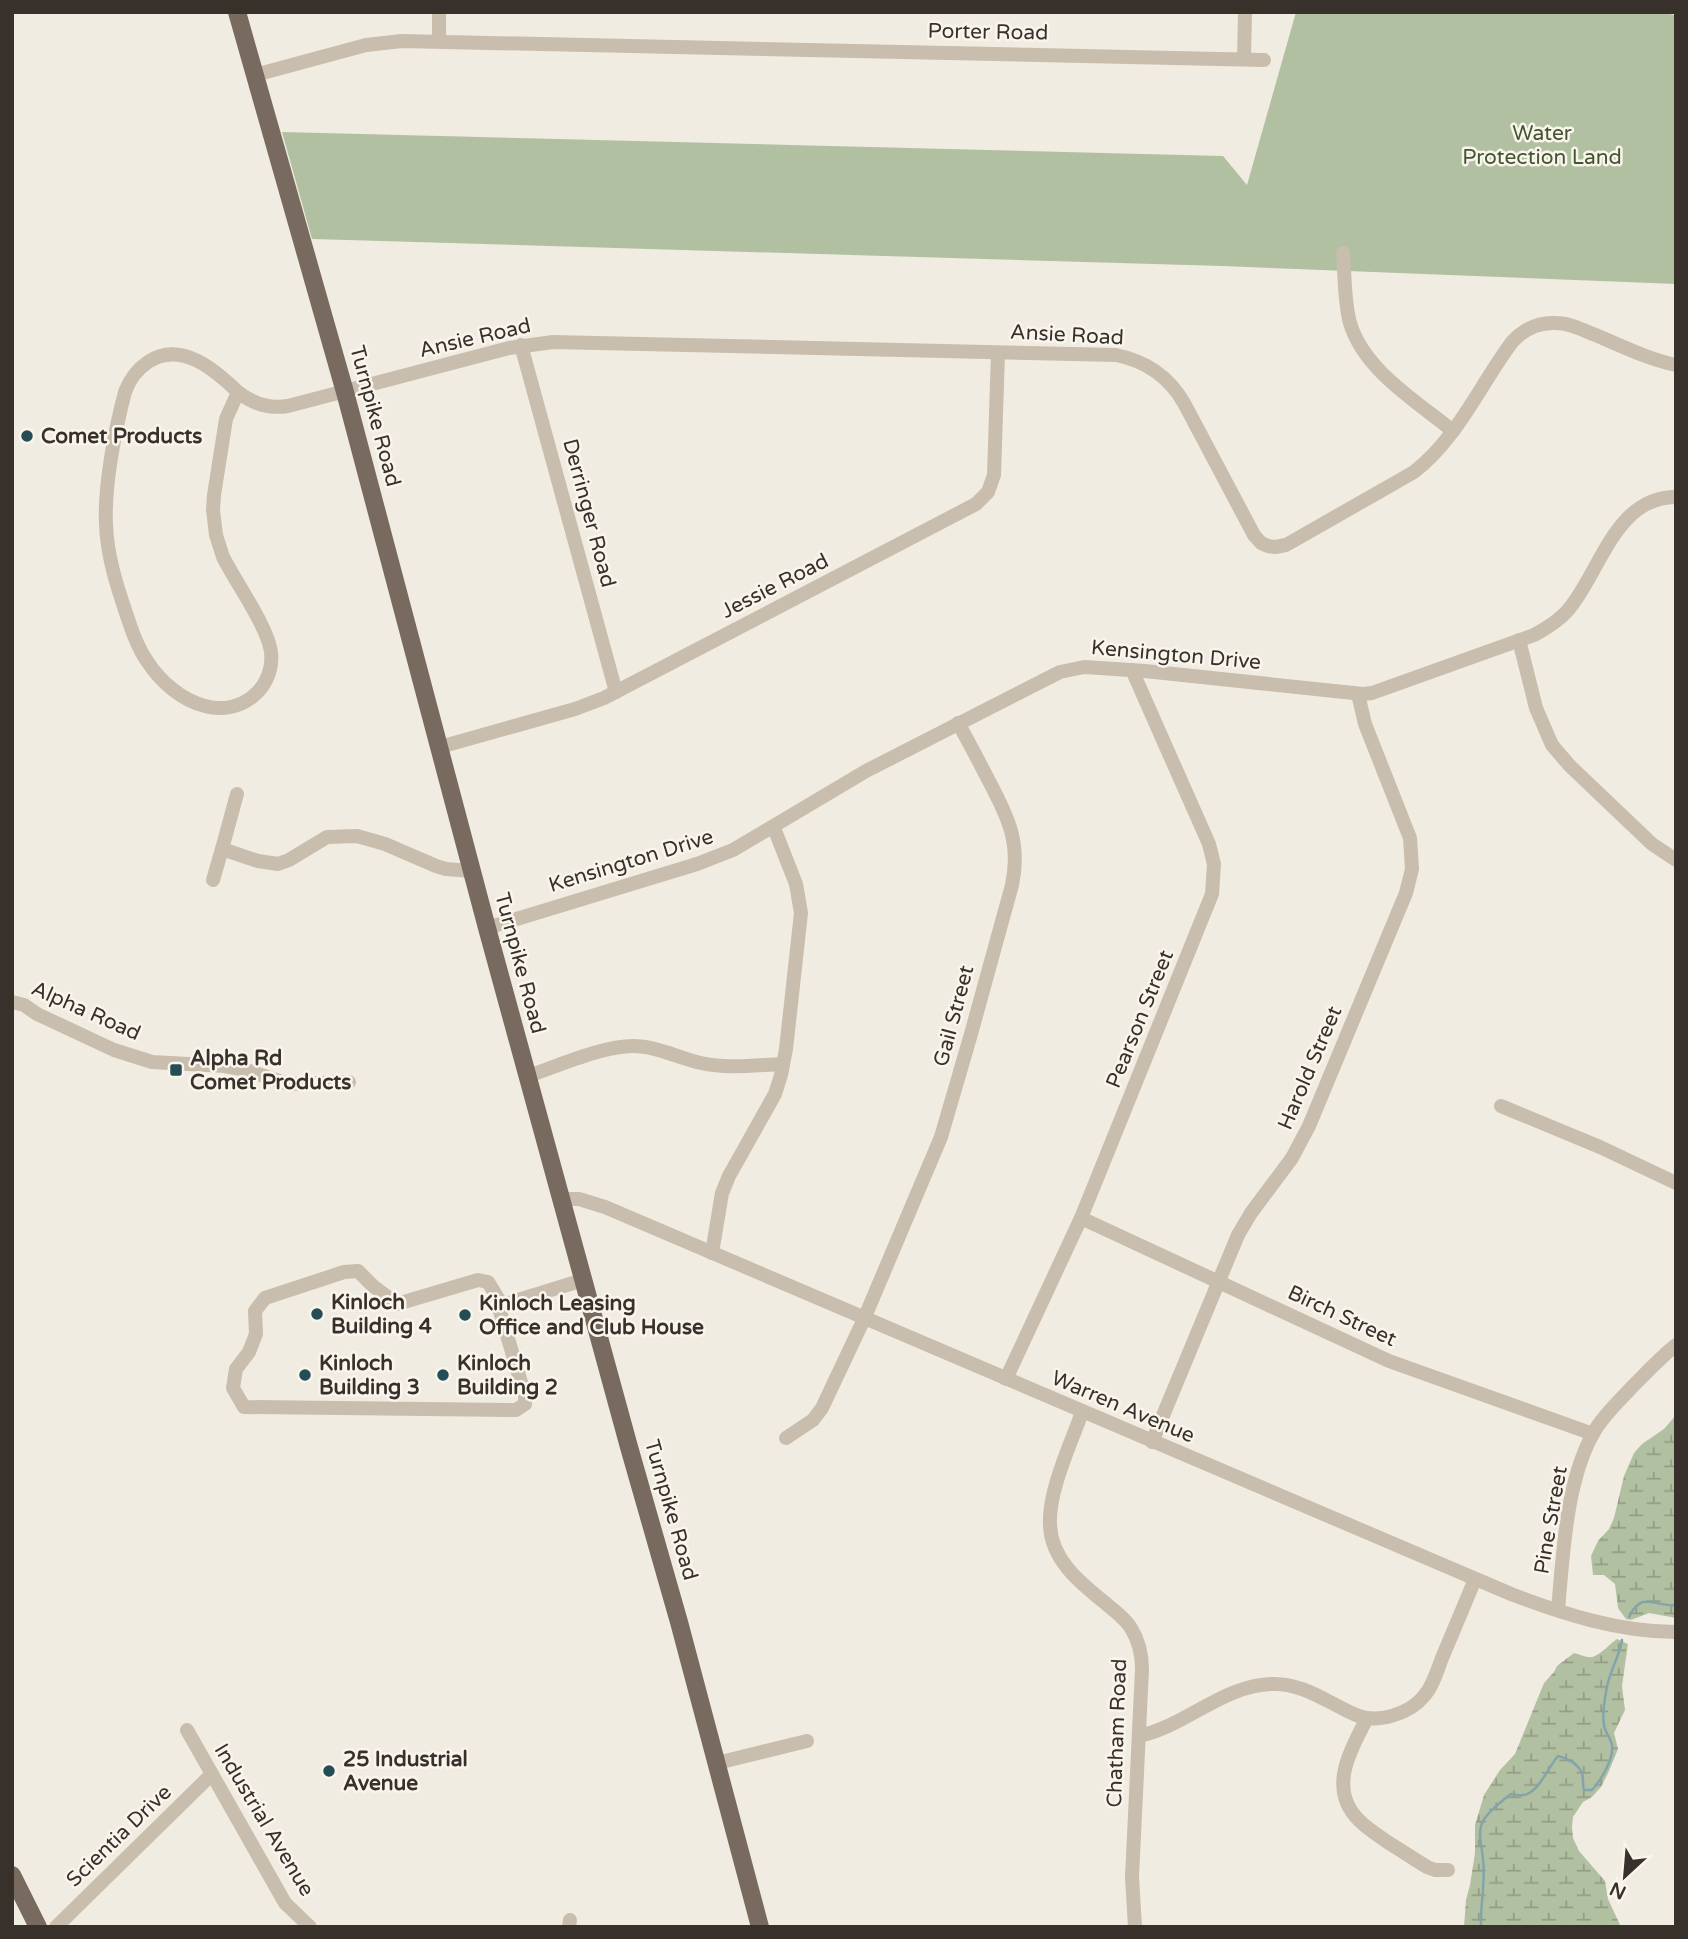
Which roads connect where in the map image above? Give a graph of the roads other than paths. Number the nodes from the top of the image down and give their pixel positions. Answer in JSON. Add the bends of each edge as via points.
{"nodes":[{"id":1,"x":237,"y":12,"type":"edge"},
{"id":2,"x":439,"y":12,"type":"edge"},
{"id":3,"x":1245,"y":12,"type":"edge"},
{"id":4,"x":439,"y":41,"type":"junction"},
{"id":5,"x":1244,"y":59,"type":"junction"},
{"id":6,"x":1264,"y":60,"type":"dead end"},
{"id":7,"x":255,"y":75,"type":"junction"},
{"id":8,"x":1343,"y":253,"type":"dead end"},
{"id":9,"x":521,"y":345,"type":"junction"},
{"id":10,"x":998,"y":353,"type":"junction"},
{"id":11,"x":1676,"y":365,"type":"edge"},
{"id":12,"x":238,"y":392,"type":"junction"},
{"id":13,"x":345,"y":392,"type":"junction"},
{"id":14,"x":1453,"y":430,"type":"junction"},
{"id":15,"x":1676,"y":497,"type":"edge"},
{"id":16,"x":1519,"y":640,"type":"junction"},
{"id":17,"x":1132,"y":670,"type":"junction"},
{"id":18,"x":615,"y":692,"type":"junction"},
{"id":19,"x":1358,"y":694,"type":"junction"},
{"id":20,"x":958,"y":723,"type":"junction"},
{"id":21,"x":440,"y":747,"type":"junction"},
{"id":22,"x":237,"y":794,"type":"dead end"},
{"id":23,"x":774,"y":828,"type":"junction"},
{"id":24,"x":222,"y":849,"type":"junction"},
{"id":25,"x":1676,"y":860,"type":"edge"},
{"id":26,"x":471,"y":871,"type":"junction"},
{"id":27,"x":214,"y":880,"type":"dead end"},
{"id":28,"x":487,"y":928,"type":"junction"},
{"id":29,"x":12,"y":1002,"type":"edge"},
{"id":30,"x":783,"y":1064,"type":"junction"},
{"id":31,"x":528,"y":1076,"type":"junction"},
{"id":32,"x":349,"y":1082,"type":"dead end"},
{"id":33,"x":1501,"y":1106,"type":"dead end"},
{"id":34,"x":1676,"y":1183,"type":"edge"},
{"id":35,"x":562,"y":1199,"type":"junction"},
{"id":36,"x":1081,"y":1218,"type":"junction"},
{"id":37,"x":712,"y":1253,"type":"junction"},
{"id":38,"x":583,"y":1280,"type":"junction"},
{"id":39,"x":1220,"y":1281,"type":"junction"},
{"id":40,"x":502,"y":1305,"type":"junction"},
{"id":41,"x":864,"y":1319,"type":"junction"},
{"id":42,"x":1676,"y":1345,"type":"edge"},
{"id":43,"x":1006,"y":1379,"type":"junction"},
{"id":44,"x":1082,"y":1412,"type":"junction"},
{"id":45,"x":1593,"y":1434,"type":"junction"},
{"id":46,"x":786,"y":1438,"type":"dead end"},
{"id":47,"x":1152,"y":1442,"type":"junction"},
{"id":48,"x":1475,"y":1580,"type":"junction"},
{"id":49,"x":1558,"y":1610,"type":"junction"},
{"id":50,"x":1676,"y":1632,"type":"edge"},
{"id":51,"x":1367,"y":1717,"type":"junction"},
{"id":52,"x":187,"y":1730,"type":"dead end"},
{"id":53,"x":1139,"y":1736,"type":"junction"},
{"id":54,"x":807,"y":1741,"type":"dead end"},
{"id":55,"x":717,"y":1763,"type":"junction"},
{"id":56,"x":212,"y":1774,"type":"junction"},
{"id":57,"x":1448,"y":1870,"type":"dead end"},
{"id":58,"x":12,"y":1875,"type":"edge"},
{"id":59,"x":38,"y":1927,"type":"edge"},
{"id":60,"x":56,"y":1927,"type":"edge"},
{"id":61,"x":310,"y":1927,"type":"edge"},
{"id":62,"x":760,"y":1927,"type":"edge"},
{"id":63,"x":1135,"y":1927,"type":"edge"}],
"edges":[{"from":1,"to":7,"type":"main road","name":"Turnpike Road"},
{"from":2,"to":4,"type":"street"},
{"from":3,"to":5,"type":"street"},
{"from":4,"to":5,"type":"street","name":"Porter Road"},
{"from":4,"to":7,"type":"street","name":"Porter Road","via":[[373,43]]},
{"from":5,"to":6,"type":"street","name":"Porter Road"},
{"from":7,"to":13,"type":"main road","name":"Turnpike Road"},
{"from":8,"to":14,"type":"street","via":[[1349,321],[1364,353]]},
{"from":9,"to":10,"type":"street","name":"Ansie Road","via":[[553,342]]},
{"from":9,"to":13,"type":"street","name":"Ansie Road"},
{"from":9,"to":18,"type":"street","name":"Derringer Road"},
{"from":10,"to":14,"type":"street","name":"Ansie Road","via":[[1116,355],[1156,371],[1179,394],[1254,535],[1272,546],[1289,544],[1414,472]]},
{"from":10,"to":18,"type":"street","name":"Jessie Road","via":[[994,475],[982,500]]},
{"from":11,"to":14,"type":"street","name":"Ansie Road","via":[[1568,324],[1537,325],[1512,342]]},
{"from":12,"to":12,"type":"street","name":"Ansie Road","via":[[226,419],[215,487],[215,524],[219,548],[264,629],[271,660],[266,681],[253,699],[211,708],[175,691],[141,651],[110,560],[106,496],[125,392],[142,366],[172,354],[192,358]]},
{"from":12,"to":13,"type":"street","name":"Ansie Road","via":[[254,403],[274,407]]},
{"from":13,"to":21,"type":"main road","name":"Turnpike Road"},
{"from":15,"to":16,"type":"street","name":"Kensington Drive","via":[[1651,501],[1627,519],[1568,610],[1543,630]]},
{"from":16,"to":19,"type":"street","name":"Kensington Drive"},
{"from":16,"to":25,"type":"street","via":[[1536,708],[1552,745],[1652,844]]},
{"from":17,"to":19,"type":"street","name":"Kensington Drive"},
{"from":17,"to":20,"type":"street","name":"Kensington Drive","via":[[1084,667],[1060,672]]},
{"from":17,"to":36,"type":"street","name":"Pearson Street","via":[[1209,844],[1214,880],[1209,907]]},
{"from":18,"to":21,"type":"street","name":"Jessie Road","via":[[575,709]]},
{"from":19,"to":39,"type":"street","name":"Harold Street","via":[[1365,724],[1410,838],[1412,869],[1313,1119],[1292,1158],[1247,1218]]},
{"from":20,"to":23,"type":"street","name":"Kensington Drive","via":[[866,771]]},
{"from":20,"to":41,"type":"street","name":"Gail Street","via":[[1010,823],[1015,849],[1013,876],[946,1122]]},
{"from":21,"to":26,"type":"main road","name":"Turnpike Road"},
{"from":22,"to":24,"type":"street"},
{"from":23,"to":28,"type":"street","name":"Kensington Drive","via":[[697,864]]},
{"from":23,"to":30,"type":"street","via":[[796,884],[801,914]]},
{"from":24,"to":26,"type":"street","via":[[278,864],[327,837],[357,836],[436,866]]},
{"from":24,"to":27,"type":"street"},
{"from":26,"to":28,"type":"main road","name":"Turnpike Road"},
{"from":28,"to":31,"type":"main road","name":"Turnpike Road"},
{"from":29,"to":32,"type":"street","name":"Alpha Road","via":[[114,1050],[152,1062],[225,1066],[288,1084]]},
{"from":30,"to":31,"type":"street","via":[[720,1066],[633,1046],[598,1052]]},
{"from":30,"to":37,"type":"street","via":[[768,1108],[725,1183]]},
{"from":31,"to":35,"type":"main road","name":"Turnpike Road"},
{"from":33,"to":34,"type":"street"},
{"from":35,"to":37,"type":"street","name":"Warren Avenue","via":[[591,1202]]},
{"from":35,"to":38,"type":"main road","name":"Turnpike Road"},
{"from":36,"to":39,"type":"street","name":"Birch Street"},
{"from":36,"to":43,"type":"street","name":"Pearson Street"},
{"from":37,"to":41,"type":"street","name":"Warren Avenue"},
{"from":38,"to":40,"type":"street"},
{"from":38,"to":55,"type":"main road","name":"Turnpike Road"},
{"from":39,"to":45,"type":"street","name":"Birch Street","via":[[1389,1361]]},
{"from":39,"to":47,"type":"street","name":"Harold Street"},
{"from":40,"to":40,"type":"street","via":[[499,1308],[525,1396],[525,1404],[516,1409],[244,1407],[233,1388],[236,1369],[256,1334],[255,1311],[265,1298],[344,1272],[358,1272],[397,1304],[478,1280],[488,1282]]},
{"from":41,"to":43,"type":"street","name":"Warren Avenue"},
{"from":41,"to":46,"type":"street","name":"Gail Street","via":[[818,1414]]},
{"from":42,"to":45,"type":"street","name":"Pine Street","via":[[1651,1366]]},
{"from":43,"to":44,"type":"street","name":"Warren Avenue"},
{"from":44,"to":47,"type":"street","name":"Warren Avenue"},
{"from":44,"to":53,"type":"street","name":"Chatham Road","via":[[1053,1497],[1050,1528],[1061,1560],[1130,1626],[1138,1641],[1142,1653]]},
{"from":45,"to":49,"type":"street","name":"Pine Street","via":[[1572,1501]]},
{"from":47,"to":48,"type":"street","name":"Warren Avenue"},
{"from":48,"to":49,"type":"street","name":"Warren Avenue"},
{"from":48,"to":51,"type":"street","via":[[1426,1694],[1400,1712]]},
{"from":49,"to":50,"type":"street","name":"Warren Avenue","via":[[1620,1626]]},
{"from":51,"to":53,"type":"street","via":[[1306,1690],[1273,1684],[1244,1689],[1168,1727]]},
{"from":51,"to":57,"type":"street","via":[[1344,1775],[1350,1809],[1370,1830],[1428,1868]]},
{"from":52,"to":56,"type":"street","name":"Industrial Avenue"},
{"from":53,"to":63,"type":"street","name":"Chatham Road","via":[[1132,1877]]},
{"from":54,"to":55,"type":"street"},
{"from":55,"to":62,"type":"main road","name":"Turnpike Road"},
{"from":56,"to":60,"type":"street","name":"Scientia Drive"},
{"from":56,"to":61,"type":"street","name":"Industrial Avenue","via":[[285,1903]]},
{"from":58,"to":59,"type":"main road"}]}
